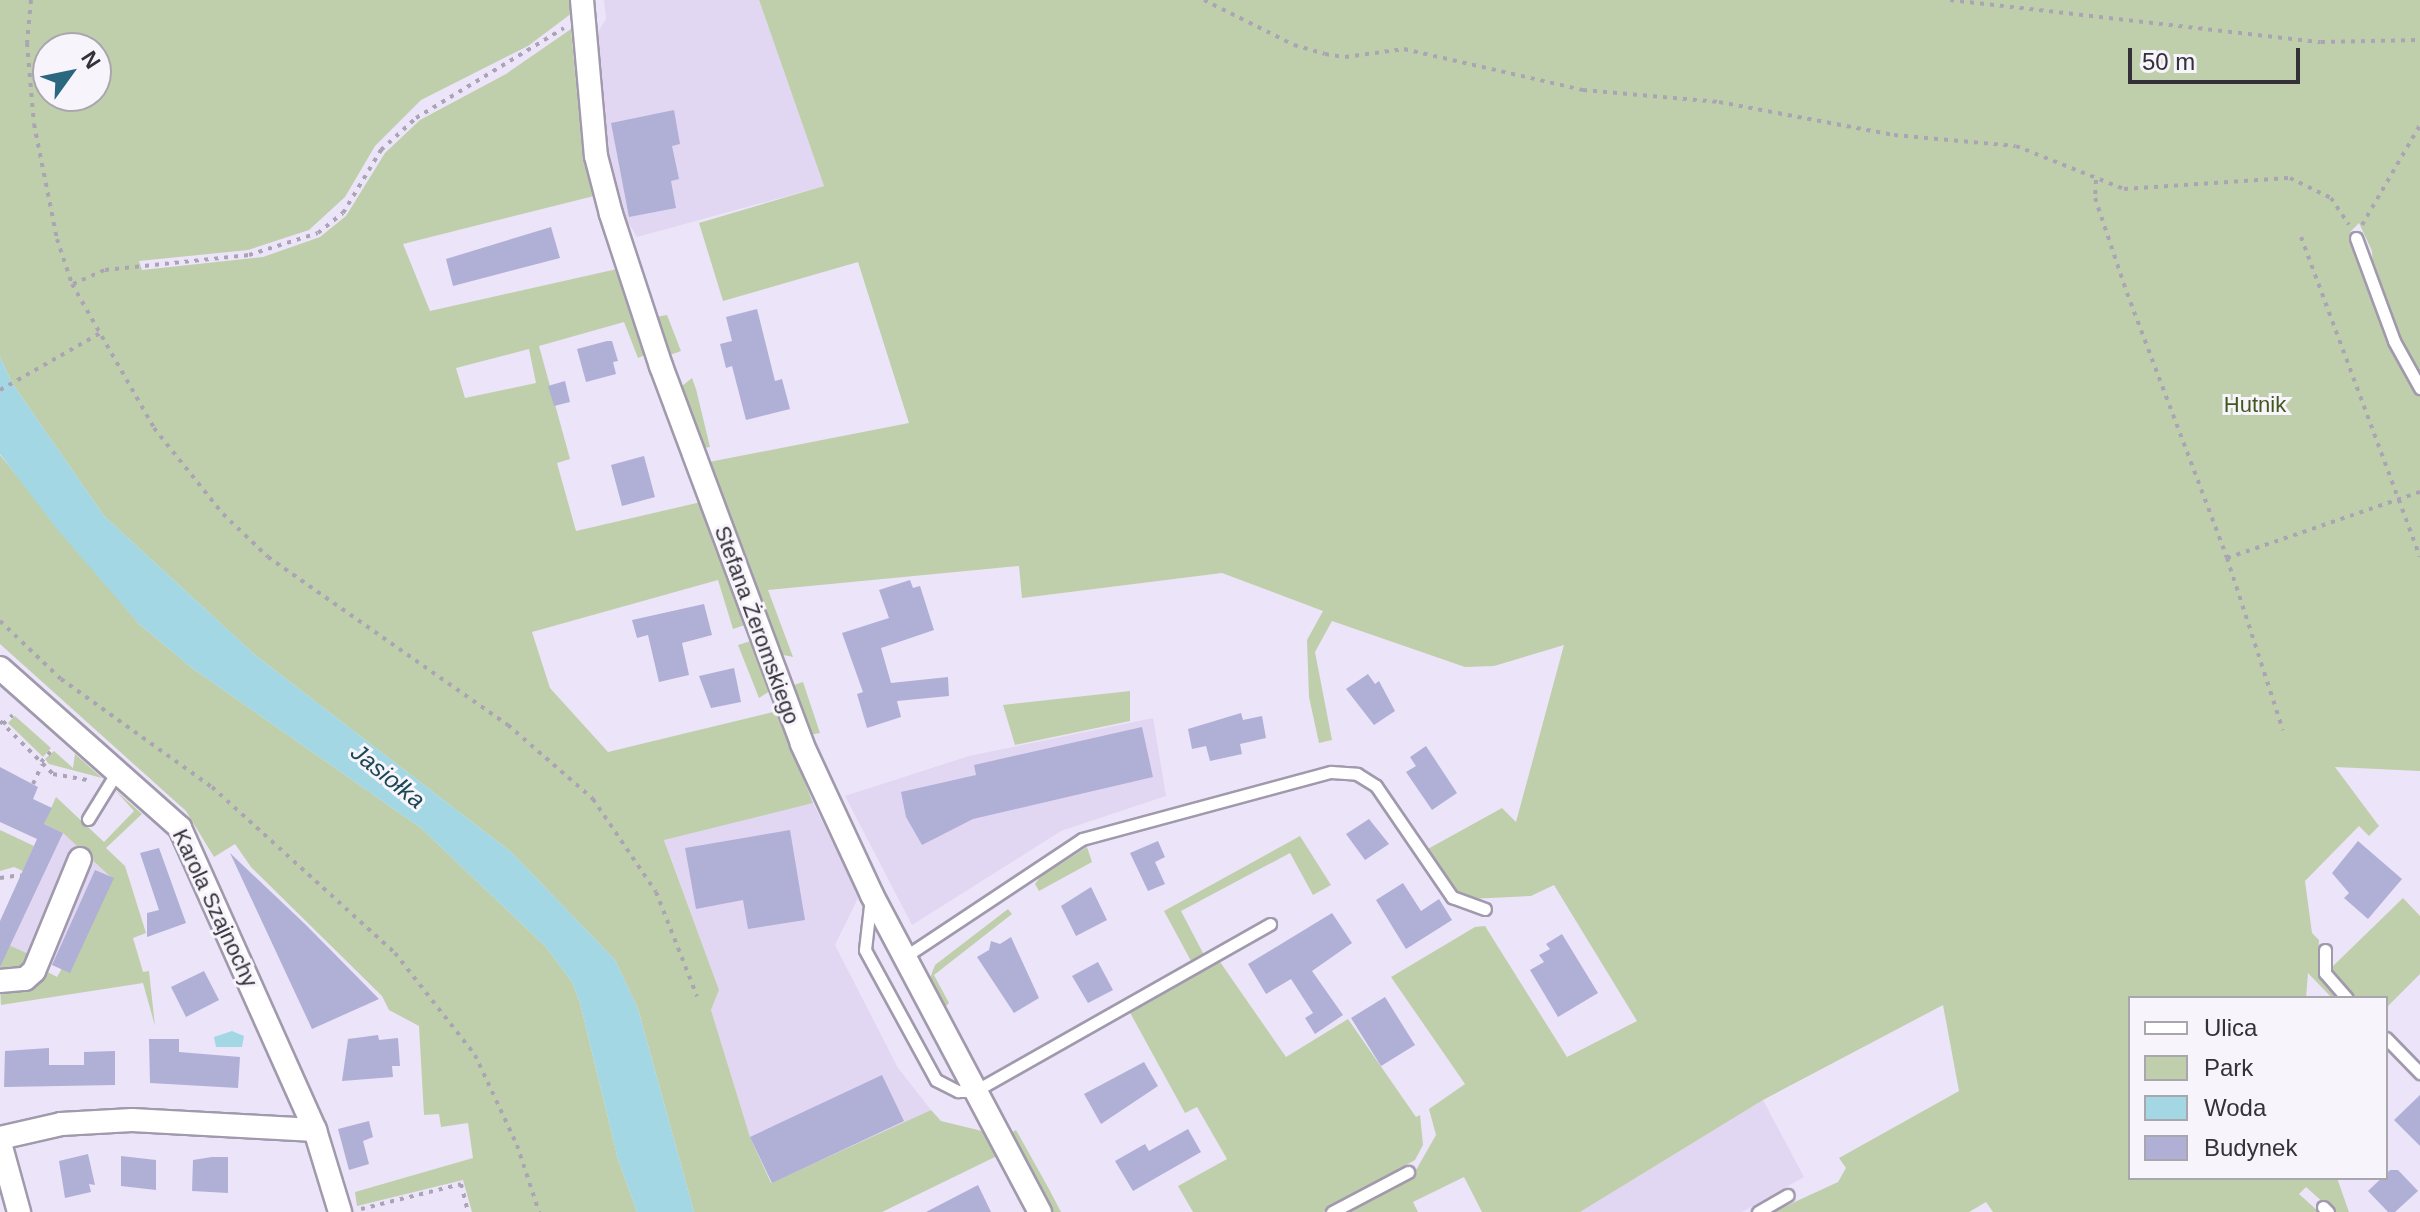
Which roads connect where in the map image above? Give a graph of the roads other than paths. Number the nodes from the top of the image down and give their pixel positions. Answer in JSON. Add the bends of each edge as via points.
{"nodes":[{"id":1,"x":582,"y":8,"type":"edge"},
{"id":2,"x":2356,"y":238,"type":"road end"},
{"id":3,"x":2420,"y":388,"type":"edge"},
{"id":4,"x":0,"y":668,"type":"edge"},
{"id":5,"x":113,"y":778,"type":"junction"},
{"id":6,"x":88,"y":819,"type":"dead end"},
{"id":7,"x":80,"y":859,"type":"dead end"},
{"id":8,"x":872,"y":895,"type":"junction"},
{"id":9,"x":1485,"y":909,"type":"dead end"},
{"id":10,"x":1270,"y":924,"type":"dead end"},
{"id":11,"x":2325,"y":950,"type":"dead end"},
{"id":12,"x":906,"y":956,"type":"junction"},
{"id":13,"x":0,"y":981,"type":"edge"},
{"id":14,"x":2345,"y":996,"type":"edge"},
{"id":15,"x":2388,"y":1040,"type":"edge"},
{"id":16,"x":2420,"y":1073,"type":"edge"},
{"id":17,"x":975,"y":1091,"type":"junction"},
{"id":18,"x":315,"y":1130,"type":"junction"},
{"id":19,"x":0,"y":1140,"type":"edge"},
{"id":20,"x":1408,"y":1172,"type":"dead end"},
{"id":21,"x":1787,"y":1195,"type":"dead end"},
{"id":22,"x":347,"y":1211,"type":"edge"},
{"id":23,"x":19,"y":1212,"type":"edge"},
{"id":24,"x":1040,"y":1212,"type":"edge"},
{"id":25,"x":1332,"y":1212,"type":"edge"},
{"id":26,"x":1758,"y":1212,"type":"edge"}],
"edges":[{"from":1,"to":8,"type":"street","name":"Stefana Żeromskiego","via":[[599,168],[661,366],[809,763]]},
{"from":2,"to":3,"type":"lane","via":[[2394,341]]},
{"from":4,"to":5,"type":"street","name":"Karola Szajnochy"},
{"from":5,"to":6,"type":"lane"},
{"from":5,"to":18,"type":"street","name":"Karola Szajnochy","via":[[174,819],[186,838]]},
{"from":7,"to":13,"type":"street","via":[[34,971],[25,979]]},
{"from":8,"to":12,"type":"street","name":"Stefana Żeromskiego"},
{"from":8,"to":17,"type":"lane","via":[[865,950],[936,1080],[958,1091]]},
{"from":9,"to":12,"type":"lane","via":[[1452,897],[1376,786],[1357,774],[1331,772],[1082,839]]},
{"from":10,"to":17,"type":"lane"},
{"from":11,"to":14,"type":"lane","via":[[2325,973]]},
{"from":12,"to":17,"type":"street","name":"Stefana Żeromskiego"},
{"from":15,"to":16,"type":"lane"},
{"from":17,"to":24,"type":"street","name":"Stefana Żeromskiego"},
{"from":18,"to":19,"type":"street","via":[[145,1119],[61,1124]]},
{"from":18,"to":22,"type":"street","name":"Karola Szajnochy"},
{"from":19,"to":23,"type":"street"},
{"from":20,"to":25,"type":"lane"},
{"from":21,"to":26,"type":"lane"}]}
